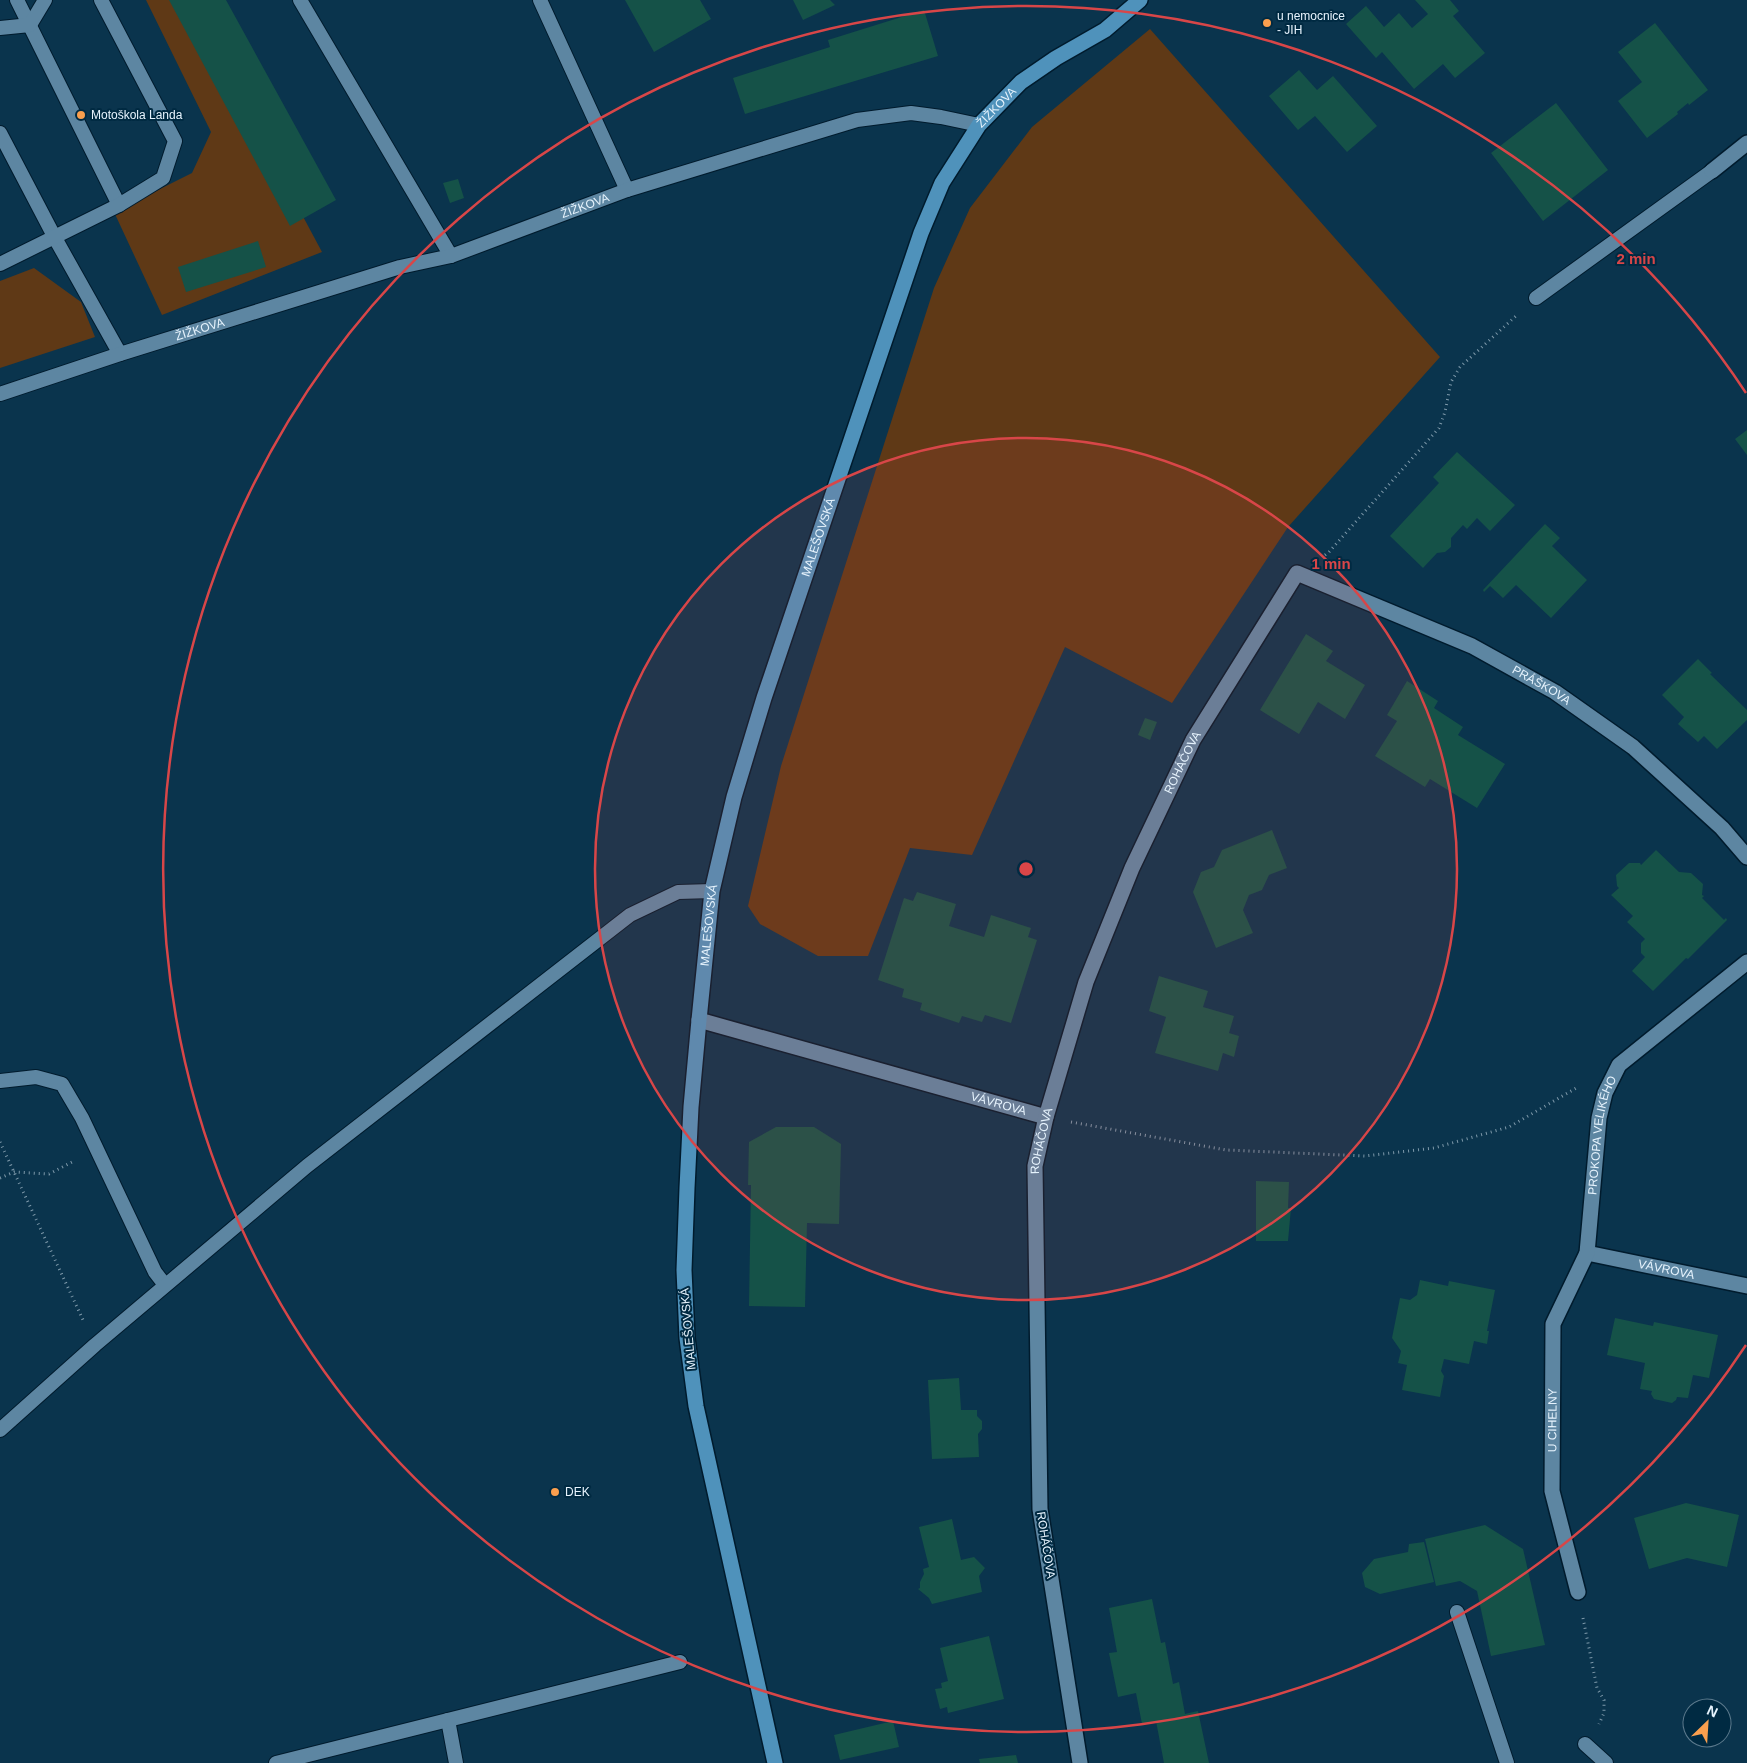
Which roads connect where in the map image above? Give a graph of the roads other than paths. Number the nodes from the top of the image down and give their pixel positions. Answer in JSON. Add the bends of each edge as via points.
{"nodes":[{"id":1,"x":17,"y":0,"type":"edge"},
{"id":2,"x":45,"y":0,"type":"edge"},
{"id":3,"x":101,"y":0,"type":"edge"},
{"id":4,"x":300,"y":0,"type":"edge"},
{"id":5,"x":540,"y":0,"type":"edge"},
{"id":6,"x":1140,"y":0,"type":"edge"},
{"id":7,"x":30,"y":25,"type":"junction"},
{"id":8,"x":0,"y":28,"type":"edge"},
{"id":9,"x":979,"y":125,"type":"junction"},
{"id":10,"x":0,"y":133,"type":"edge"},
{"id":11,"x":1747,"y":143,"type":"edge"},
{"id":12,"x":1712,"y":171,"type":"joint"},
{"id":13,"x":627,"y":190,"type":"junction"},
{"id":14,"x":119,"y":205,"type":"junction"},
{"id":15,"x":55,"y":238,"type":"junction"},
{"id":16,"x":451,"y":256,"type":"junction"},
{"id":17,"x":0,"y":264,"type":"edge"},
{"id":18,"x":1536,"y":298,"type":"road end"},
{"id":19,"x":120,"y":354,"type":"junction"},
{"id":20,"x":0,"y":394,"type":"edge"},
{"id":21,"x":1297,"y":573,"type":"joint"},
{"id":22,"x":1747,"y":857,"type":"edge"},
{"id":23,"x":712,"y":891,"type":"junction"},
{"id":24,"x":1747,"y":962,"type":"edge"},
{"id":25,"x":699,"y":1020,"type":"junction"},
{"id":26,"x":0,"y":1080,"type":"edge"},
{"id":27,"x":1046,"y":1118,"type":"junction"},
{"id":28,"x":1586,"y":1253,"type":"junction"},
{"id":29,"x":165,"y":1285,"type":"junction"},
{"id":30,"x":1747,"y":1286,"type":"edge"},
{"id":31,"x":0,"y":1430,"type":"edge"},
{"id":32,"x":1578,"y":1592,"type":"road end"},
{"id":33,"x":1457,"y":1612,"type":"dead end"},
{"id":34,"x":680,"y":1662,"type":"dead end"},
{"id":35,"x":448,"y":1720,"type":"junction"},
{"id":36,"x":1585,"y":1744,"type":"dead end"},
{"id":37,"x":1602,"y":1758,"type":"edge"},
{"id":38,"x":276,"y":1763,"type":"edge"},
{"id":39,"x":456,"y":1763,"type":"edge"},
{"id":40,"x":775,"y":1763,"type":"edge"},
{"id":41,"x":1080,"y":1763,"type":"edge"},
{"id":42,"x":1507,"y":1763,"type":"edge"}],
"edges":[{"from":1,"to":7,"type":"lane"},
{"from":2,"to":7,"type":"lane"},
{"from":3,"to":14,"type":"lane","via":[[175,141],[163,178]]},
{"from":4,"to":16,"type":"lane"},
{"from":5,"to":13,"type":"lane"},
{"from":6,"to":9,"type":"street","name":"ŽIŽKOVA","via":[[1105,30],[1020,82]]},
{"from":7,"to":8,"type":"lane"},
{"from":7,"to":14,"type":"lane"},
{"from":9,"to":13,"type":"lane","name":"ŽIŽKOVA","via":[[911,113],[857,120]]},
{"from":9,"to":23,"type":"street","name":"MALEŠOVSKÁ","via":[[942,183],[921,233],[762,707],[734,797]]},
{"from":10,"to":15,"type":"lane"},
{"from":11,"to":12,"type":"street"},
{"from":12,"to":18,"type":"lane"},
{"from":13,"to":16,"type":"lane","name":"ŽIŽKOVA"},
{"from":14,"to":15,"type":"lane"},
{"from":15,"to":17,"type":"lane"},
{"from":15,"to":19,"type":"lane"},
{"from":16,"to":19,"type":"lane","name":"ŽIŽKOVA","via":[[400,267]]},
{"from":19,"to":20,"type":"lane","name":"ŽIŽKOVA"},
{"from":21,"to":22,"type":"street","name":"PRÁŠKOVA","via":[[1472,646],[1555,692],[1633,746],[1722,828]]},
{"from":21,"to":27,"type":"street","name":"ROHÁČOVA","via":[[1193,740],[1132,868],[1086,982]]},
{"from":23,"to":25,"type":"street","name":"MALEŠOVSKÁ"},
{"from":23,"to":29,"type":"lane","via":[[678,892],[630,915],[307,1166]]},
{"from":24,"to":28,"type":"street","name":"PROKOPA VELIKÉHO","via":[[1619,1065],[1605,1093],[1599,1118]]},
{"from":25,"to":27,"type":"street","name":"VÁVROVA"},
{"from":25,"to":40,"type":"street","name":"MALEŠOVSKÁ","via":[[686,1188],[684,1270],[687,1338],[696,1406]]},
{"from":26,"to":29,"type":"lane","via":[[36,1077],[62,1084],[82,1118],[155,1272]]},
{"from":27,"to":41,"type":"street","name":"ROHÁČOVA","via":[[1035,1166],[1040,1509]]},
{"from":28,"to":30,"type":"street","name":"VÁVROVA"},
{"from":28,"to":32,"type":"street","name":"U CIHELNY","via":[[1553,1324],[1552,1491]]},
{"from":29,"to":31,"type":"lane"},
{"from":33,"to":42,"type":"lane"},
{"from":34,"to":35,"type":"lane"},
{"from":35,"to":38,"type":"lane"},
{"from":35,"to":39,"type":"lane"},
{"from":36,"to":37,"type":"lane"}]}
